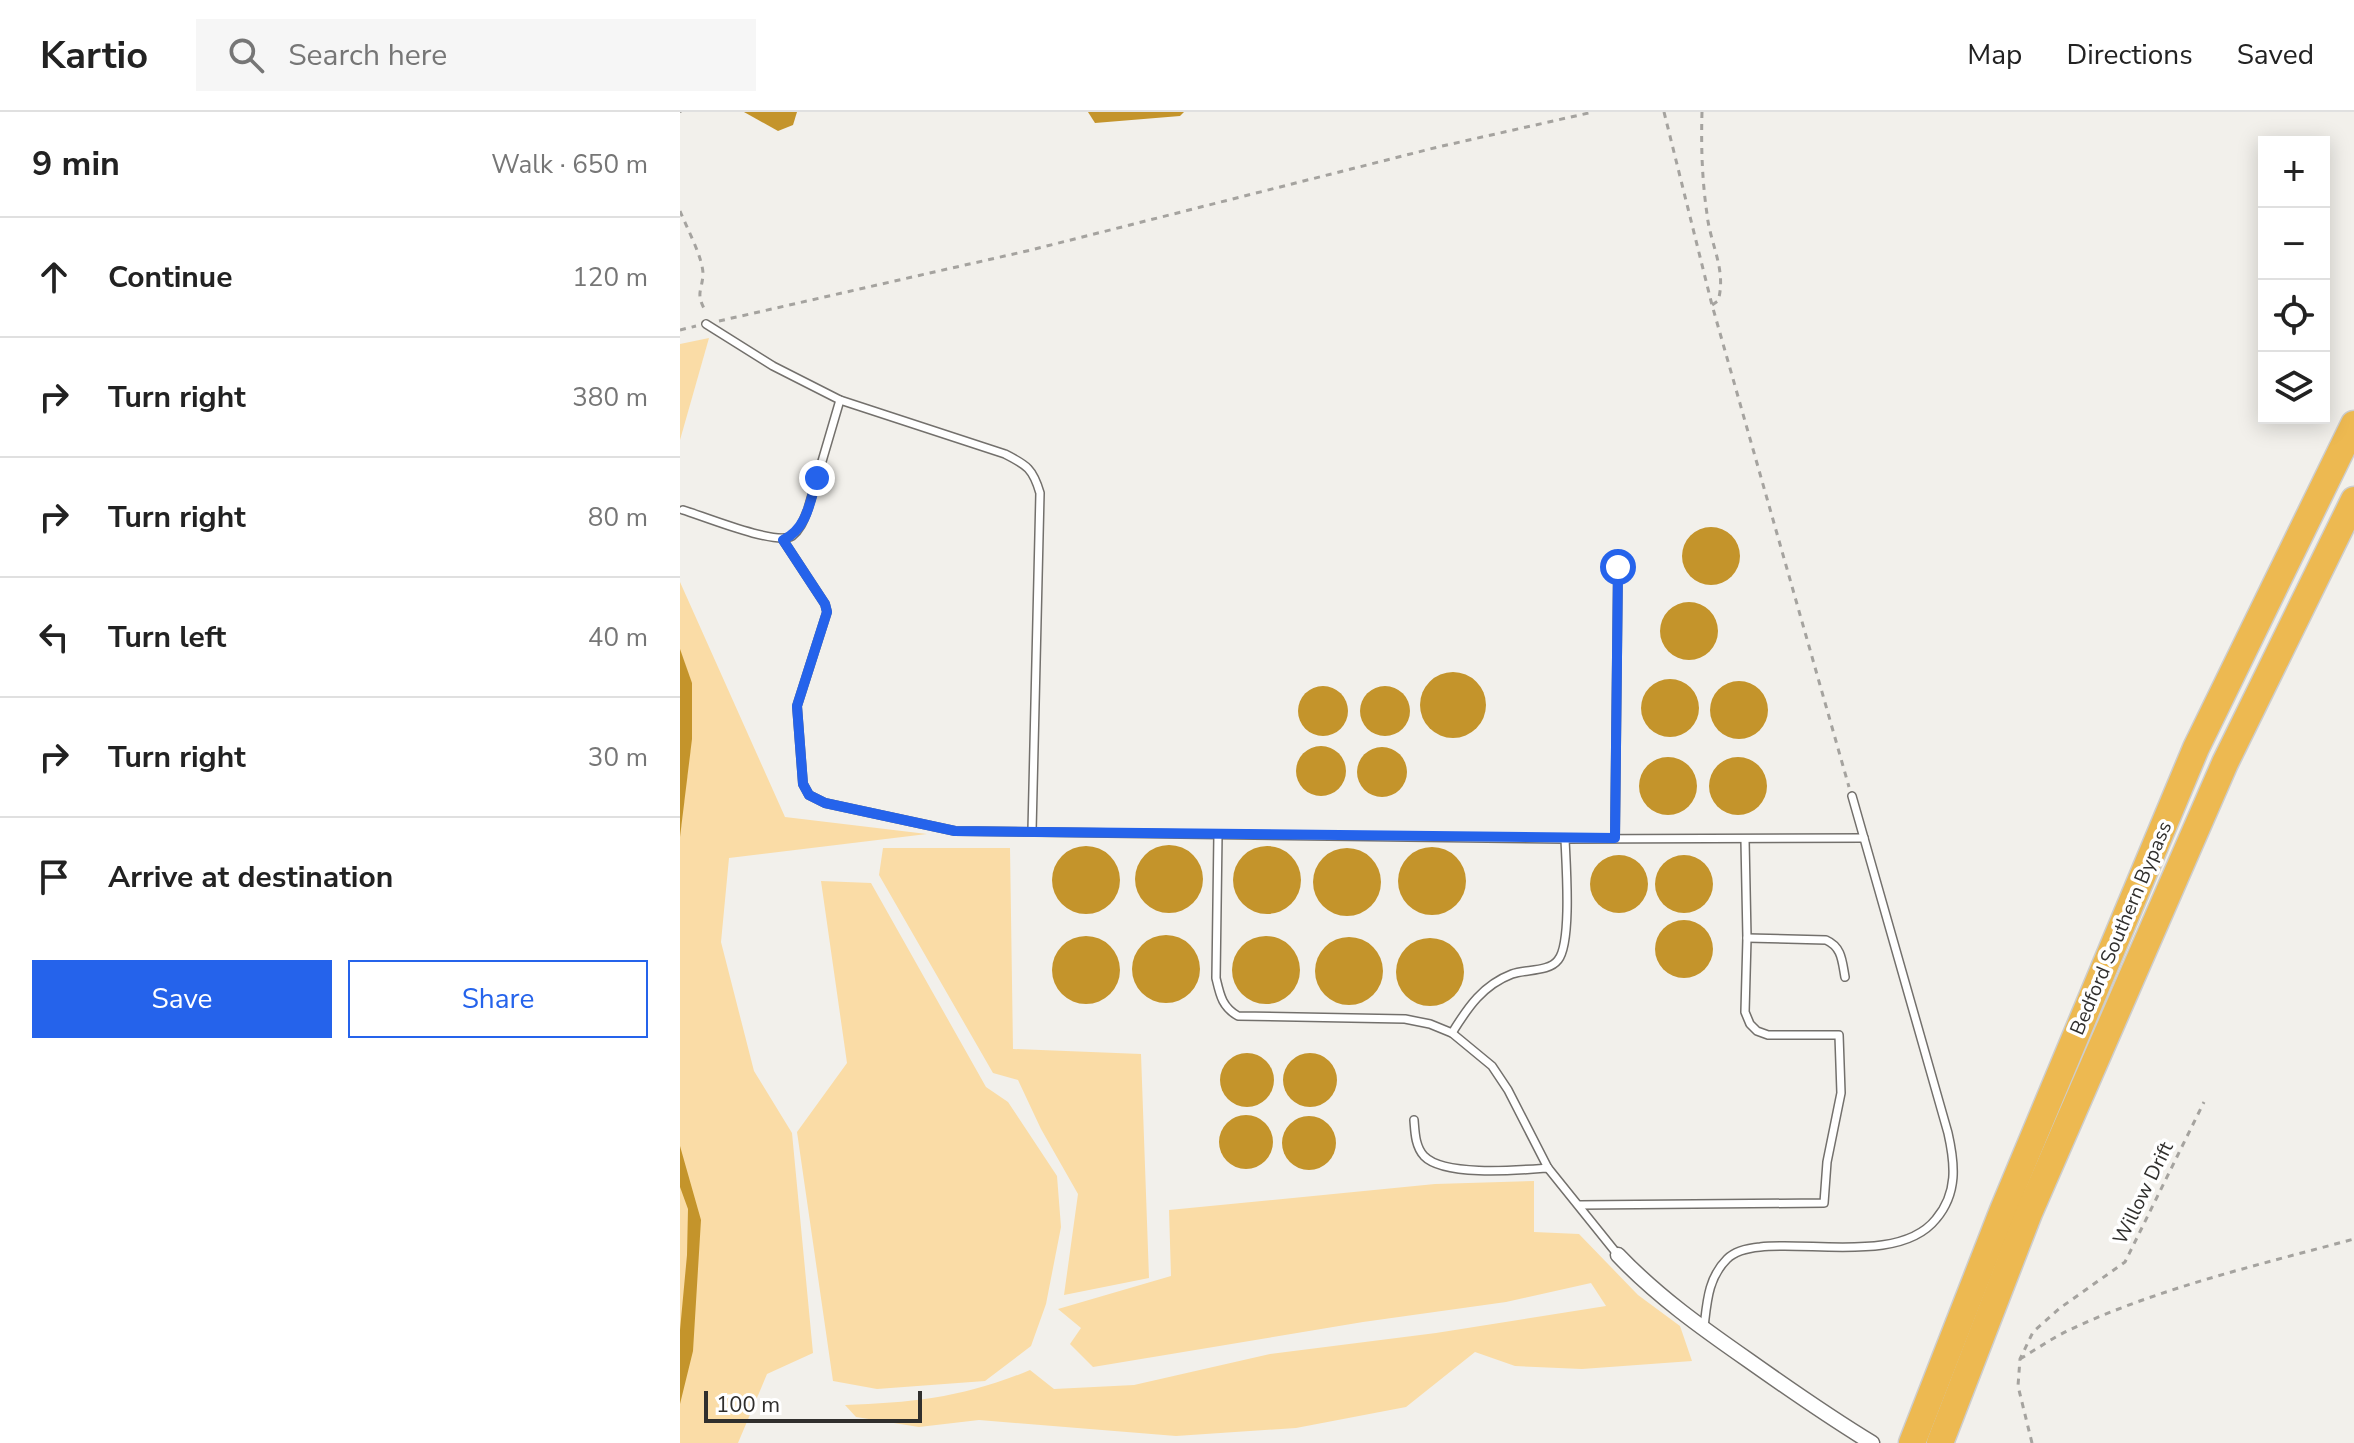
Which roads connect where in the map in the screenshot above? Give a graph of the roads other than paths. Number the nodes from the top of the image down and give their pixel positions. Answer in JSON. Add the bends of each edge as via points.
{"nodes":[{"id":1,"x":709,"y":323,"type":"road end"},
{"id":2,"x":840,"y":400,"type":"junction"},
{"id":3,"x":2354,"y":424,"type":"edge"},
{"id":4,"x":2354,"y":500,"type":"edge"},
{"id":5,"x":683,"y":510,"type":"dead end"},
{"id":6,"x":783,"y":540,"type":"junction"},
{"id":7,"x":1618,"y":567,"type":"dead end"},
{"id":8,"x":1852,"y":796,"type":"road end"},
{"id":9,"x":1032,"y":831,"type":"junction"},
{"id":10,"x":1218,"y":834,"type":"junction"},
{"id":11,"x":1615,"y":838,"type":"junction"},
{"id":12,"x":1864,"y":838,"type":"junction"},
{"id":13,"x":1565,"y":839,"type":"junction"},
{"id":14,"x":1745,"y":840,"type":"junction"},
{"id":15,"x":1747,"y":938,"type":"junction"},
{"id":16,"x":1845,"y":977,"type":"dead end"},
{"id":17,"x":1452,"y":1033,"type":"junction"},
{"id":18,"x":1414,"y":1120,"type":"dead end"},
{"id":19,"x":1548,"y":1168,"type":"junction"},
{"id":20,"x":1580,"y":1205,"type":"junction"},
{"id":21,"x":1618,"y":1255,"type":"joint"},
{"id":22,"x":1704,"y":1329,"type":"junction"},
{"id":23,"x":1872,"y":1443,"type":"edge"},
{"id":24,"x":1912,"y":1443,"type":"edge"},
{"id":25,"x":1940,"y":1443,"type":"edge"}],
"edges":[{"from":1,"to":2,"type":"lane","via":[[773,366]]},
{"from":2,"to":6,"type":"lane","via":[[801,526]]},
{"from":2,"to":9,"type":"lane","via":[[1005,454],[1034,474],[1040,493]]},
{"from":3,"to":24,"type":"highway","name":"Bedford Southern Bypass","via":[[2196,748]]},
{"from":4,"to":25,"type":"highway","name":"Bedford Southern Bypass","via":[[2218,778],[2029,1213]]},
{"from":5,"to":6,"type":"lane"},
{"from":6,"to":9,"type":"lane","via":[[827,612],[797,706],[809,795],[955,831]]},
{"from":7,"to":11,"type":"lane"},
{"from":8,"to":12,"type":"lane"},
{"from":9,"to":10,"type":"lane"},
{"from":10,"to":13,"type":"lane"},
{"from":10,"to":17,"type":"lane","via":[[1216,978],[1228,1010],[1238,1016],[1405,1019]]},
{"from":11,"to":13,"type":"lane"},
{"from":11,"to":14,"type":"lane"},
{"from":12,"to":14,"type":"lane"},
{"from":12,"to":22,"type":"lane","via":[[1948,1133],[1955,1164],[1952,1189],[1943,1211],[1911,1239],[1883,1245],[1775,1245],[1747,1248],[1728,1257],[1707,1293]]},
{"from":13,"to":17,"type":"lane","via":[[1566,940],[1558,961],[1496,981],[1467,1008]]},
{"from":14,"to":15,"type":"lane"},
{"from":15,"to":16,"type":"lane","via":[[1826,940],[1841,953]]},
{"from":15,"to":20,"type":"lane","via":[[1745,1012],[1750,1024],[1768,1035],[1839,1035],[1841,1093],[1824,1203]]},
{"from":17,"to":19,"type":"lane","via":[[1492,1066]]},
{"from":18,"to":19,"type":"lane","via":[[1419,1150],[1440,1165]]},
{"from":19,"to":20,"type":"lane"},
{"from":20,"to":21,"type":"lane"},
{"from":21,"to":22,"type":"street","via":[[1648,1287]]},
{"from":22,"to":23,"type":"street"}]}
